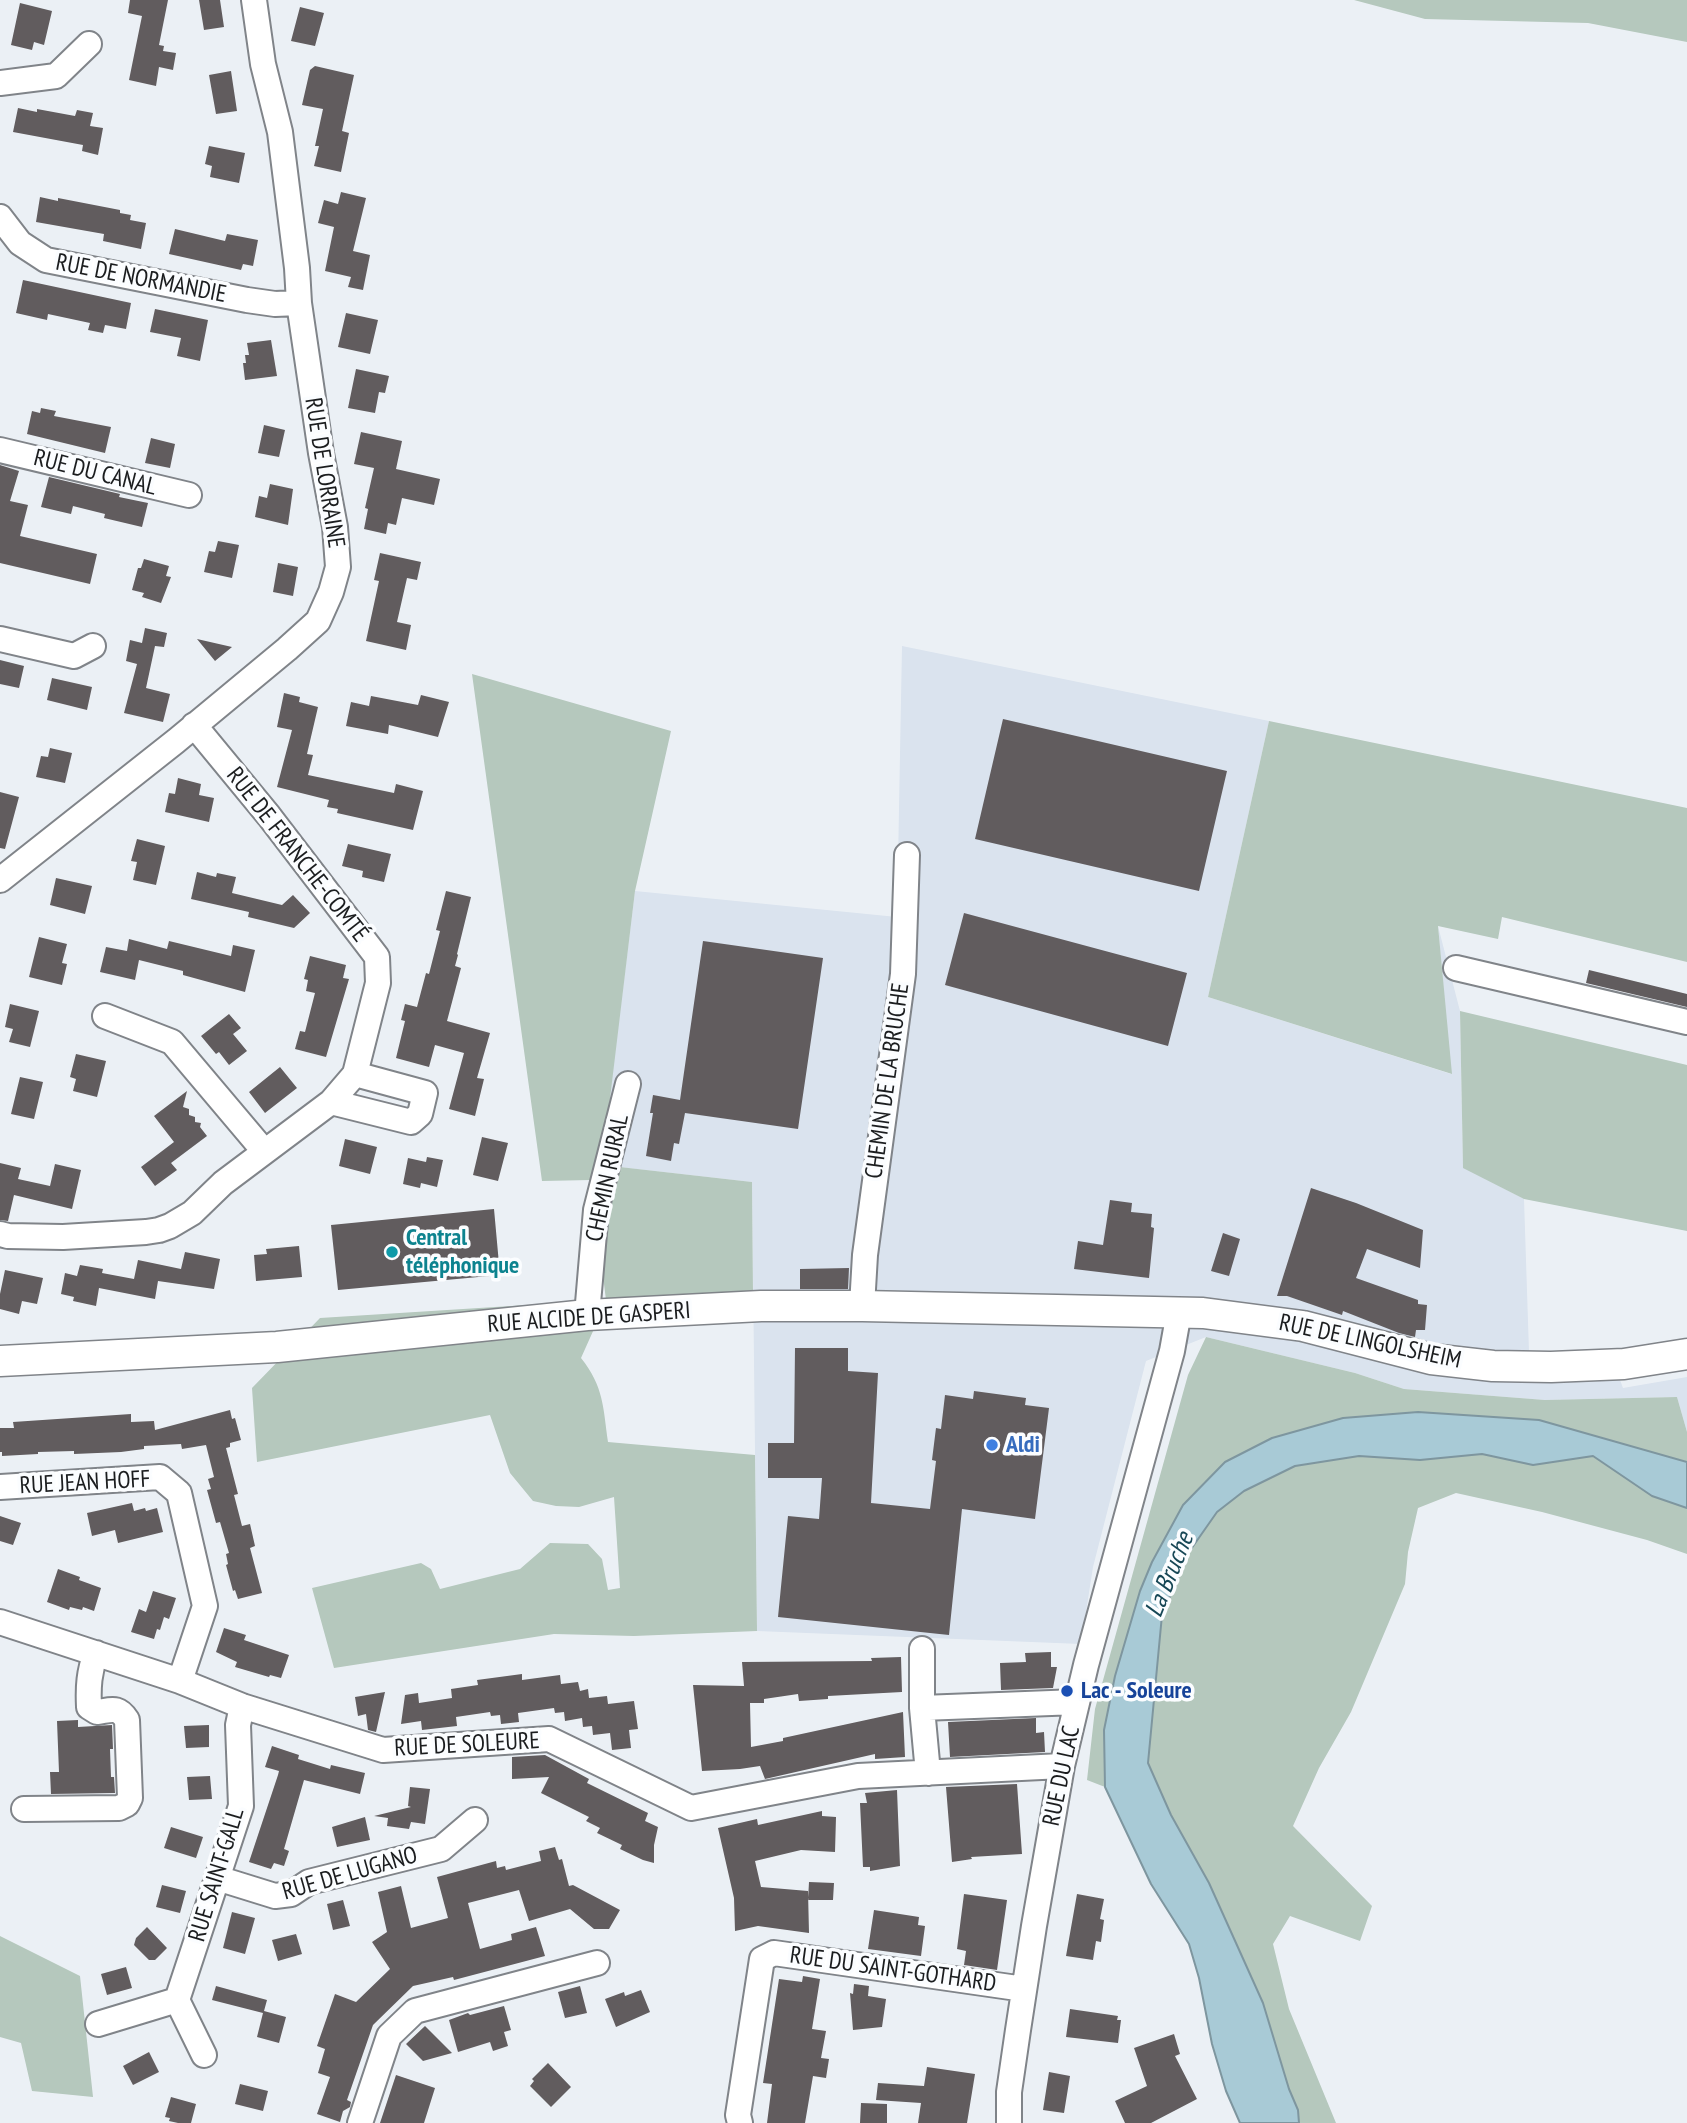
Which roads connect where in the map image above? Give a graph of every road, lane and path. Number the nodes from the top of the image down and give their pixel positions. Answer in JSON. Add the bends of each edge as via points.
{"nodes":[{"id":1,"x":254,"y":0,"type":"edge"},
{"id":2,"x":89,"y":44,"type":"dead end"},
{"id":3,"x":0,"y":83,"type":"edge"},
{"id":4,"x":0,"y":217,"type":"edge"},
{"id":5,"x":299,"y":303,"type":"junction"},
{"id":6,"x":0,"y":450,"type":"edge"},
{"id":7,"x":189,"y":495,"type":"dead end"},
{"id":8,"x":0,"y":639,"type":"edge"},
{"id":9,"x":93,"y":646,"type":"dead end"},
{"id":10,"x":194,"y":725,"type":"junction"},
{"id":11,"x":908,"y":855,"type":"dead end"},
{"id":12,"x":0,"y":880,"type":"edge"},
{"id":13,"x":1456,"y":968,"type":"dead end"},
{"id":14,"x":105,"y":1016,"type":"dead end"},
{"id":15,"x":1687,"y":1022,"type":"edge"},
{"id":16,"x":355,"y":1074,"type":"junction"},
{"id":17,"x":628,"y":1084,"type":"dead end"},
{"id":18,"x":331,"y":1102,"type":"junction"},
{"id":19,"x":264,"y":1151,"type":"junction"},
{"id":20,"x":0,"y":1234,"type":"edge"},
{"id":21,"x":862,"y":1306,"type":"junction"},
{"id":22,"x":1179,"y":1312,"type":"junction"},
{"id":23,"x":587,"y":1315,"type":"junction"},
{"id":24,"x":1687,"y":1354,"type":"edge"},
{"id":25,"x":0,"y":1361,"type":"edge"},
{"id":26,"x":0,"y":1487,"type":"edge"},
{"id":27,"x":0,"y":1622,"type":"edge"},
{"id":28,"x":922,"y":1649,"type":"dead end"},
{"id":29,"x":96,"y":1653,"type":"junction"},
{"id":30,"x":180,"y":1681,"type":"junction"},
{"id":31,"x":1077,"y":1702,"type":"junction"},
{"id":32,"x":242,"y":1706,"type":"junction"},
{"id":33,"x":922,"y":1708,"type":"junction"},
{"id":34,"x":1062,"y":1766,"type":"junction"},
{"id":35,"x":928,"y":1773,"type":"junction"},
{"id":36,"x":24,"y":1809,"type":"dead end"},
{"id":37,"x":474,"y":1820,"type":"dead end"},
{"id":38,"x":217,"y":1878,"type":"junction"},
{"id":39,"x":597,"y":1963,"type":"dead end"},
{"id":40,"x":1024,"y":1989,"type":"junction"},
{"id":41,"x":177,"y":2000,"type":"junction"},
{"id":42,"x":97,"y":2024,"type":"dead end"},
{"id":43,"x":204,"y":2054,"type":"dead end"},
{"id":44,"x":360,"y":2123,"type":"edge"},
{"id":45,"x":740,"y":2123,"type":"edge"},
{"id":46,"x":1009,"y":2123,"type":"edge"}],
"edges":[{"from":1,"to":5,"type":"street","name":"RUE DE LORRAINE","via":[[262,64],[280,132]]},
{"from":2,"to":3,"type":"street","via":[[56,76]]},
{"from":4,"to":5,"type":"street","name":"RUE DE NORMANDIE","via":[[20,243],[46,260],[247,300]]},
{"from":5,"to":10,"type":"street","name":"RUE DE LORRAINE","via":[[338,567],[318,621]]},
{"from":6,"to":7,"type":"street","name":"RUE DU CANAL"},
{"from":8,"to":9,"type":"street","via":[[74,656]]},
{"from":10,"to":12,"type":"street","name":"RUE DE LORRAINE"},
{"from":10,"to":16,"type":"street","name":"RUE DE FRANCHE-COMTÉ","via":[[377,957],[378,983]]},
{"from":11,"to":21,"type":"street","name":"CHEMIN DE LA BRUCHE","via":[[902,974]]},
{"from":13,"to":15,"type":"street"},
{"from":14,"to":19,"type":"street","via":[[172,1042]]},
{"from":16,"to":18,"type":"street","name":"RUE DE FRANCHE-COMTÉ"},
{"from":16,"to":18,"type":"street","via":[[425,1093],[420,1114],[411,1122]]},
{"from":17,"to":23,"type":"street","name":"CHEMIN RURAL","via":[[596,1210]]},
{"from":18,"to":19,"type":"street","name":"RUE DE FRANCHE-COMTÉ"},
{"from":19,"to":20,"type":"street","name":"RUE DE FRANCHE-COMTÉ","via":[[192,1213],[159,1230],[63,1237]]},
{"from":21,"to":22,"type":"main road","name":"RUE ALCIDE DE GASPERI"},
{"from":21,"to":23,"type":"main road","name":"RUE ALCIDE DE GASPERI"},
{"from":22,"to":24,"type":"main road","name":"RUE DE LINGOLSHEIM","via":[[1271,1320],[1431,1359],[1493,1366],[1624,1364]]},
{"from":22,"to":31,"type":"street","name":"RUE DU LAC"},
{"from":23,"to":25,"type":"main road","name":"RUE ALCIDE DE GASPERI","via":[[277,1346]]},
{"from":26,"to":30,"type":"street","name":"RUE JEAN HOFF","via":[[160,1477],[178,1493],[205,1606]]},
{"from":27,"to":29,"type":"street","name":"RUE DE SOLEURE"},
{"from":28,"to":33,"type":"street"},
{"from":29,"to":30,"type":"street","name":"RUE DE SOLEURE"},
{"from":29,"to":36,"type":"street","via":[[88,1686],[89,1707],[97,1712],[117,1710],[128,1720],[130,1798],[118,1808]]},
{"from":30,"to":32,"type":"street","name":"RUE DE SOLEURE"},
{"from":31,"to":33,"type":"street"},
{"from":31,"to":34,"type":"street","name":"RUE DU LAC"},
{"from":32,"to":35,"type":"street","name":"RUE DE SOLEURE","via":[[383,1750],[549,1739],[691,1808],[858,1776]]},
{"from":32,"to":38,"type":"street","name":"RUE SAINT-GALL","via":[[238,1725],[241,1806]]},
{"from":33,"to":35,"type":"street"},
{"from":34,"to":35,"type":"street","name":"RUE DE SOLEURE"},
{"from":34,"to":40,"type":"street","name":"RUE DU LAC"},
{"from":37,"to":38,"type":"street","name":"RUE DE LUGANO","via":[[441,1849],[309,1882],[291,1894],[275,1896]]},
{"from":38,"to":41,"type":"street","name":"RUE SAINT-GALL"},
{"from":39,"to":44,"type":"street","via":[[415,2011],[390,2036]]},
{"from":40,"to":45,"type":"street","name":"RUE DU SAINT-GOTHARD","via":[[774,1953],[762,1959]]},
{"from":40,"to":46,"type":"street","name":"RUE DU LAC"},
{"from":41,"to":42,"type":"street"},
{"from":41,"to":43,"type":"street"}]}
